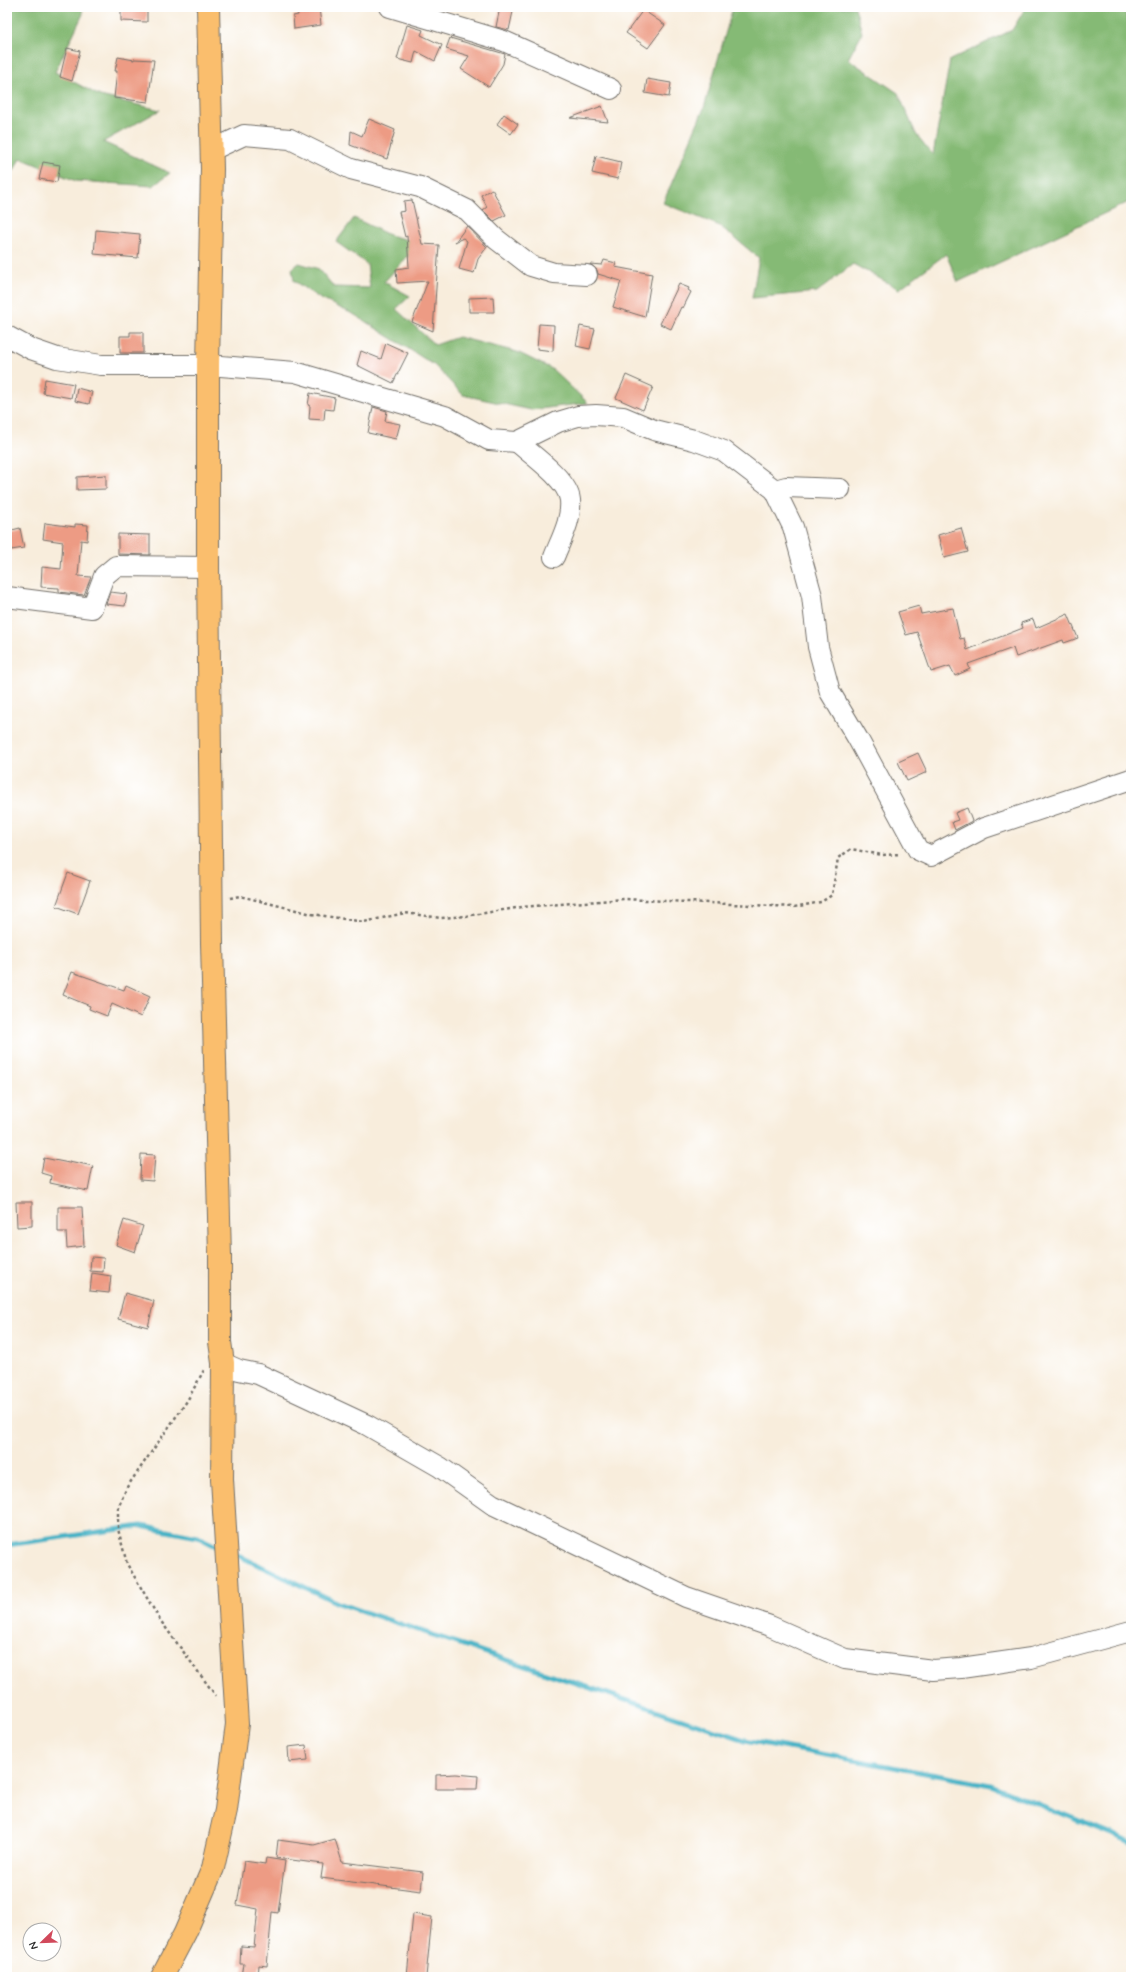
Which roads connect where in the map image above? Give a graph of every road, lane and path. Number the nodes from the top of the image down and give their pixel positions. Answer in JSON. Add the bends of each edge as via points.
{"nodes":[{"id":1,"x":208,"y":7,"type":"edge"},
{"id":2,"x":390,"y":7,"type":"edge"},
{"id":3,"x":611,"y":89,"type":"dead end"},
{"id":4,"x":212,"y":150,"type":"junction"},
{"id":5,"x":587,"y":275,"type":"dead end"},
{"id":6,"x":7,"y":336,"type":"edge"},
{"id":7,"x":208,"y":365,"type":"junction"},
{"id":8,"x":517,"y":442,"type":"junction"},
{"id":9,"x":840,"y":489,"type":"dead end"},
{"id":10,"x":775,"y":490,"type":"junction"},
{"id":11,"x":554,"y":557,"type":"dead end"},
{"id":12,"x":208,"y":567,"type":"junction"},
{"id":13,"x":7,"y":597,"type":"edge"},
{"id":14,"x":1131,"y":779,"type":"edge"},
{"id":15,"x":918,"y":850,"type":"junction"},
{"id":16,"x":212,"y":901,"type":"junction"},
{"id":17,"x":214,"y":1366,"type":"junction"},
{"id":18,"x":1131,"y":1631,"type":"edge"},
{"id":19,"x":219,"y":1700,"type":"dead end"},
{"id":20,"x":162,"y":1977,"type":"edge"}],
"edges":[{"from":1,"to":4,"type":"main road"},
{"from":2,"to":3,"type":"street","via":[[504,41]]},
{"from":4,"to":5,"type":"street","via":[[244,135],[290,139],[351,169],[420,187],[467,210],[496,240],[531,266],[554,274]]},
{"from":4,"to":7,"type":"main road"},
{"from":6,"to":7,"type":"street","via":[[31,349],[57,358],[101,365]]},
{"from":7,"to":8,"type":"street","via":[[295,372],[445,416],[489,440]]},
{"from":7,"to":12,"type":"main road"},
{"from":8,"to":10,"type":"street","via":[[558,422],[578,416],[596,414],[623,417],[654,430],[724,451]]},
{"from":8,"to":11,"type":"street","via":[[563,483],[570,500],[568,520]]},
{"from":9,"to":10,"type":"street","via":[[786,487]]},
{"from":10,"to":15,"type":"street","via":[[794,526],[812,596],[818,647],[830,692]]},
{"from":12,"to":13,"type":"street","via":[[116,566],[104,576],[92,608]]},
{"from":12,"to":16,"type":"main road"},
{"from":14,"to":15,"type":"street","via":[[984,828],[931,856]]},
{"from":15,"to":16,"type":"path","via":[[915,853],[882,855],[851,849],[838,858],[832,895],[821,902],[794,907],[624,899],[522,907],[447,918],[405,914],[364,922],[312,914],[240,896]]},
{"from":16,"to":17,"type":"main road","via":[[220,1256],[220,1342]]},
{"from":17,"to":18,"type":"street","via":[[258,1374],[367,1425],[440,1467],[492,1504],[686,1597],[770,1626],[845,1659],[933,1670],[961,1668],[1031,1658]]},
{"from":17,"to":19,"type":"path","via":[[127,1487],[118,1508],[118,1529],[128,1564],[160,1620]]},
{"from":17,"to":20,"type":"main road","via":[[236,1724],[226,1810],[213,1868],[185,1933]]}]}
